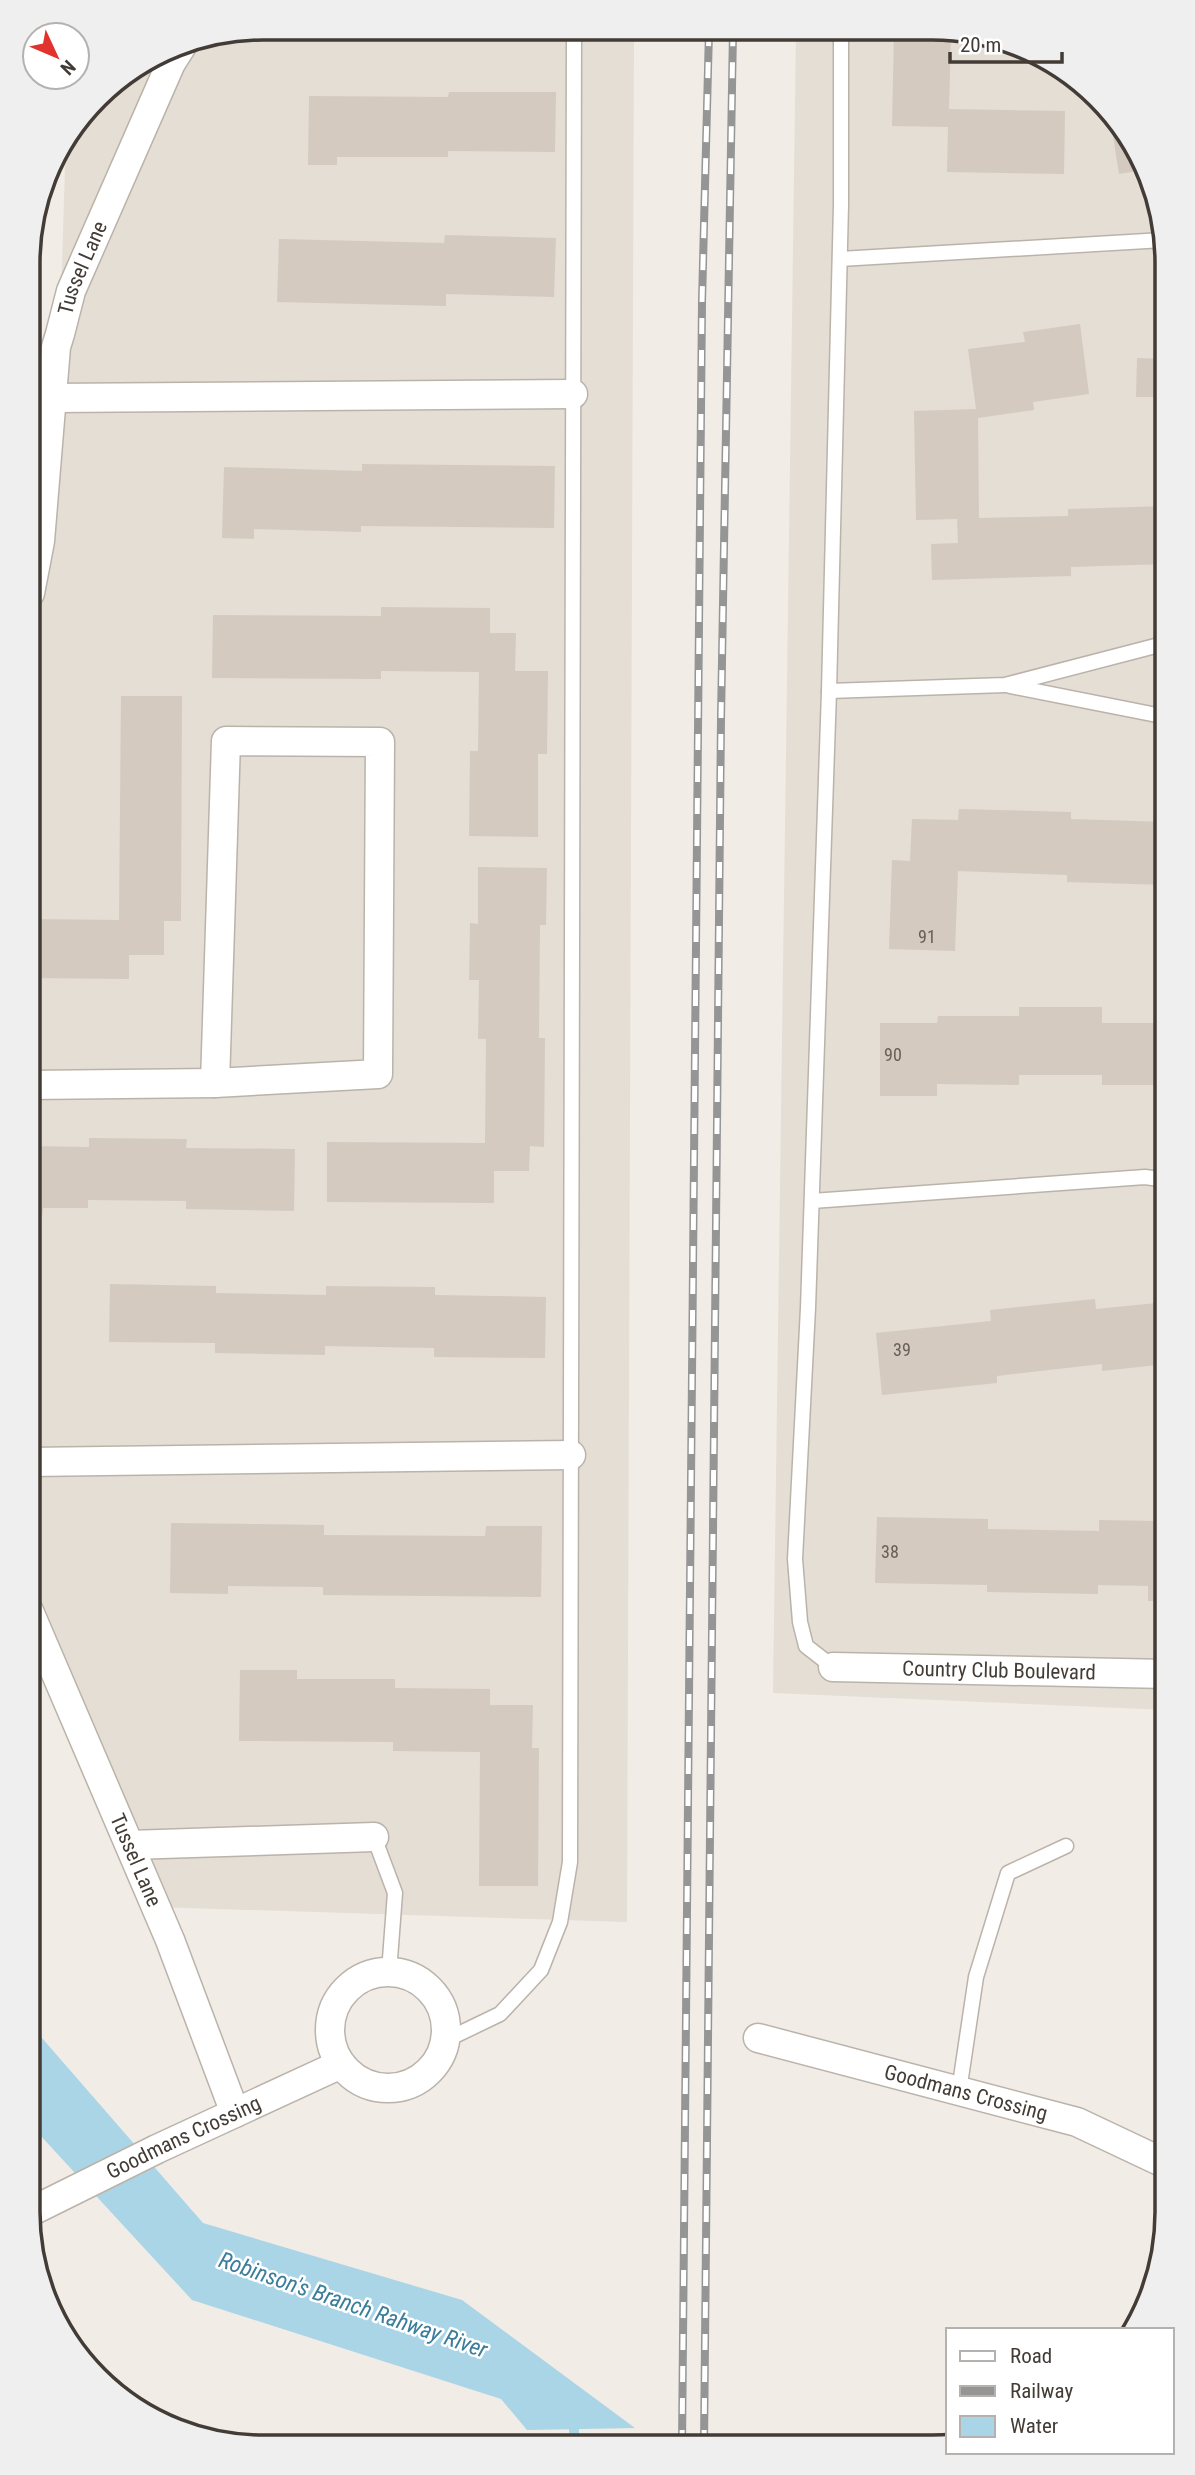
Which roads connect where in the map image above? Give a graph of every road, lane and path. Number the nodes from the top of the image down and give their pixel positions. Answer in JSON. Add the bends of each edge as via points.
{"nodes":[{"id":1,"x":574,"y":40,"type":"edge"},
{"id":2,"x":841,"y":40,"type":"edge"},
{"id":3,"x":173,"y":59,"type":"edge"},
{"id":4,"x":1153,"y":241,"type":"edge"},
{"id":5,"x":840,"y":259,"type":"junction"},
{"id":6,"x":573,"y":394,"type":"junction"},
{"id":7,"x":52,"y":398,"type":"junction"},
{"id":8,"x":41,"y":531,"type":"edge"},
{"id":9,"x":1155,"y":646,"type":"edge"},
{"id":10,"x":1005,"y":685,"type":"junction"},
{"id":11,"x":829,"y":691,"type":"junction"},
{"id":12,"x":1155,"y":715,"type":"edge"},
{"id":13,"x":215,"y":1083,"type":"junction"},
{"id":14,"x":41,"y":1085,"type":"edge"},
{"id":15,"x":1155,"y":1178,"type":"edge"},
{"id":16,"x":812,"y":1201,"type":"junction"},
{"id":17,"x":571,"y":1455,"type":"junction"},
{"id":18,"x":40,"y":1462,"type":"edge"},
{"id":19,"x":40,"y":1637,"type":"edge"},
{"id":20,"x":834,"y":1667,"type":"joint"},
{"id":21,"x":1154,"y":1674,"type":"edge"},
{"id":22,"x":374,"y":1837,"type":"joint"},
{"id":23,"x":130,"y":1844,"type":"junction"},
{"id":24,"x":1066,"y":1846,"type":"dead end"},
{"id":25,"x":388,"y":1972,"type":"junction"},
{"id":26,"x":758,"y":2038,"type":"dead end"},
{"id":27,"x":446,"y":2040,"type":"junction"},
{"id":28,"x":341,"y":2064,"type":"junction"},
{"id":29,"x":959,"y":2091,"type":"junction"},
{"id":30,"x":235,"y":2113,"type":"junction"},
{"id":31,"x":1154,"y":2158,"type":"edge"},
{"id":32,"x":40,"y":2208,"type":"edge"}],
"edges":[{"from":1,"to":6,"type":"lane"},
{"from":2,"to":5,"type":"lane"},
{"from":3,"to":7,"type":"street","name":"Tussel Lane","via":[[71,291],[57,347]]},
{"from":4,"to":5,"type":"lane"},
{"from":5,"to":11,"type":"lane"},
{"from":6,"to":7,"type":"street"},
{"from":6,"to":17,"type":"lane"},
{"from":7,"to":8,"type":"street","name":"Tussel Lane"},
{"from":9,"to":10,"type":"lane"},
{"from":10,"to":11,"type":"lane"},
{"from":10,"to":12,"type":"lane"},
{"from":11,"to":16,"type":"lane"},
{"from":13,"to":13,"type":"street","via":[[378,1074],[380,742],[226,741]]},
{"from":13,"to":14,"type":"street"},
{"from":15,"to":16,"type":"lane"},
{"from":16,"to":20,"type":"lane","via":[[796,1559],[806,1646]]},
{"from":17,"to":18,"type":"street"},
{"from":17,"to":27,"type":"lane","via":[[570,1862],[560,1922],[541,1970],[500,2014]]},
{"from":19,"to":23,"type":"street","name":"Tussel Lane"},
{"from":20,"to":21,"type":"street","name":"Country Club Boulevard"},
{"from":22,"to":23,"type":"street"},
{"from":22,"to":25,"type":"lane","via":[[395,1893]]},
{"from":23,"to":30,"type":"street","name":"Tussel Lane"},
{"from":24,"to":29,"type":"lane","via":[[1008,1872],[976,1977]]},
{"from":25,"to":27,"type":"street","via":[[426,1986],[438,2001]]},
{"from":25,"to":28,"type":"street","via":[[351,1986],[332,2014],[333,2049]]},
{"from":26,"to":29,"type":"street","name":"Goodmans Crossing"},
{"from":27,"to":28,"type":"street","via":[[426,2075],[408,2085],[369,2085]]},
{"from":28,"to":30,"type":"street","name":"Goodmans Crossing"},
{"from":29,"to":31,"type":"street","name":"Goodmans Crossing","via":[[1077,2123]]},
{"from":30,"to":32,"type":"street","name":"Goodmans Crossing"}]}
